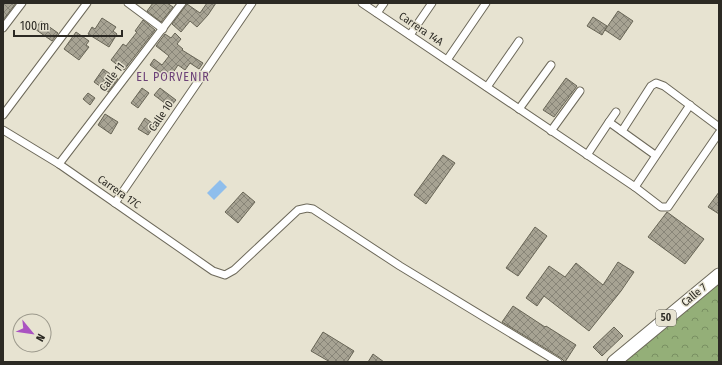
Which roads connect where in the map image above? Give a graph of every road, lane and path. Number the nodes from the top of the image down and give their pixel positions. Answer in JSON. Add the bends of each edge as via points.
{"nodes":[{"id":1,"x":22,"y":3,"type":"edge"},
{"id":2,"x":87,"y":3,"type":"edge"},
{"id":3,"x":128,"y":3,"type":"edge"},
{"id":4,"x":182,"y":3,"type":"edge"},
{"id":5,"x":252,"y":3,"type":"edge"},
{"id":6,"x":362,"y":3,"type":"edge"},
{"id":7,"x":384,"y":3,"type":"edge"},
{"id":8,"x":432,"y":3,"type":"edge"},
{"id":9,"x":486,"y":3,"type":"edge"},
{"id":10,"x":377,"y":13,"type":"junction"},
{"id":11,"x":3,"y":28,"type":"edge"},
{"id":12,"x":163,"y":29,"type":"junction"},
{"id":13,"x":410,"y":35,"type":"junction"},
{"id":14,"x":519,"y":41,"type":"dead end"},
{"id":15,"x":447,"y":60,"type":"junction"},
{"id":16,"x":551,"y":65,"type":"dead end"},
{"id":17,"x":487,"y":87,"type":"junction"},
{"id":18,"x":580,"y":91,"type":"dead end"},
{"id":19,"x":690,"y":105,"type":"junction"},
{"id":20,"x":519,"y":109,"type":"junction"},
{"id":21,"x":616,"y":112,"type":"dead end"},
{"id":22,"x":3,"y":115,"type":"edge"},
{"id":23,"x":609,"y":122,"type":"junction"},
{"id":24,"x":719,"y":127,"type":"edge"},
{"id":25,"x":3,"y":130,"type":"edge"},
{"id":26,"x":551,"y":131,"type":"junction"},
{"id":27,"x":622,"y":131,"type":"junction"},
{"id":28,"x":719,"y":133,"type":"edge"},
{"id":29,"x":587,"y":155,"type":"junction"},
{"id":30,"x":655,"y":155,"type":"junction"},
{"id":31,"x":59,"y":164,"type":"junction"},
{"id":32,"x":635,"y":187,"type":"junction"},
{"id":33,"x":115,"y":203,"type":"junction"},
{"id":34,"x":719,"y":275,"type":"edge"},
{"id":35,"x":558,"y":362,"type":"edge"},
{"id":36,"x":614,"y":362,"type":"edge"}],
"edges":[{"from":1,"to":11,"type":"street"},
{"from":2,"to":22,"type":"street"},
{"from":3,"to":12,"type":"street"},
{"from":4,"to":12,"type":"street","name":"Calle 11"},
{"from":5,"to":33,"type":"street","name":"Calle 10"},
{"from":6,"to":10,"type":"street","name":"Carrera 14A"},
{"from":7,"to":10,"type":"street"},
{"from":8,"to":13,"type":"street"},
{"from":9,"to":15,"type":"street"},
{"from":10,"to":13,"type":"street","name":"Carrera 14A"},
{"from":12,"to":31,"type":"street","name":"Calle 11"},
{"from":13,"to":15,"type":"street","name":"Carrera 14A"},
{"from":14,"to":17,"type":"street"},
{"from":15,"to":17,"type":"street","name":"Carrera 14A"},
{"from":16,"to":20,"type":"street"},
{"from":17,"to":20,"type":"street","name":"Carrera 14A"},
{"from":18,"to":26,"type":"street"},
{"from":19,"to":24,"type":"street"},
{"from":19,"to":27,"type":"street","via":[[656,83],[651,86]]},
{"from":19,"to":30,"type":"street"},
{"from":20,"to":26,"type":"street","name":"Carrera 14A"},
{"from":21,"to":23,"type":"street"},
{"from":23,"to":27,"type":"street"},
{"from":23,"to":29,"type":"street"},
{"from":25,"to":31,"type":"street","name":"Carrera 17C"},
{"from":26,"to":29,"type":"street","name":"Carrera 14A"},
{"from":27,"to":30,"type":"street"},
{"from":28,"to":32,"type":"street","name":"Carrera 14A","via":[[668,207],[661,207]]},
{"from":29,"to":32,"type":"street","name":"Carrera 14A"},
{"from":30,"to":32,"type":"street"},
{"from":31,"to":33,"type":"street","name":"Carrera 17C"},
{"from":33,"to":35,"type":"street","name":"Carrera 17C","via":[[222,275],[234,270],[298,210],[313,209],[400,266]]},
{"from":34,"to":36,"type":"highway","name":"Calle 7","number":"50"}]}
